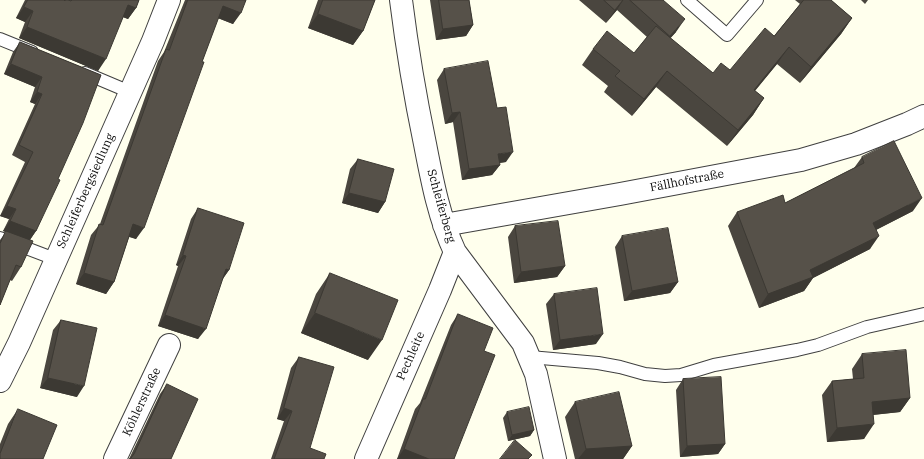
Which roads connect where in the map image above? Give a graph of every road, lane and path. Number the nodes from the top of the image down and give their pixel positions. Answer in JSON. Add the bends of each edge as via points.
{"nodes":[{"id":1,"x":169,"y":0,"type":"edge"},
{"id":2,"x":401,"y":0,"type":"edge"},
{"id":3,"x":687,"y":0,"type":"edge"},
{"id":4,"x":757,"y":0,"type":"edge"},
{"id":5,"x":0,"y":39,"type":"edge"},
{"id":6,"x":43,"y":57,"type":"edge"},
{"id":7,"x":72,"y":68,"type":"edge"},
{"id":8,"x":130,"y":92,"type":"junction"},
{"id":9,"x":924,"y":116,"type":"edge"},
{"id":10,"x":444,"y":225,"type":"junction"},
{"id":11,"x":0,"y":238,"type":"edge"},
{"id":12,"x":455,"y":252,"type":"junction"},
{"id":13,"x":55,"y":259,"type":"junction"},
{"id":14,"x":924,"y":314,"type":"edge"},
{"id":15,"x":169,"y":345,"type":"dead end"},
{"id":16,"x":530,"y":357,"type":"junction"},
{"id":17,"x":0,"y":381,"type":"edge"},
{"id":18,"x":114,"y":459,"type":"edge"},
{"id":19,"x":366,"y":459,"type":"edge"},
{"id":20,"x":555,"y":459,"type":"edge"}],
"edges":[{"from":1,"to":8,"type":"street","name":"Schleiferbergsiedlung"},
{"from":2,"to":10,"type":"street","name":"Schleiferberg","via":[[433,187]]},
{"from":3,"to":4,"type":"lane","via":[[727,35]]},
{"from":5,"to":6,"type":"lane"},
{"from":7,"to":8,"type":"lane"},
{"from":8,"to":13,"type":"street","name":"Schleiferbergsiedlung"},
{"from":9,"to":10,"type":"street","name":"Fällhofstraße","via":[[856,144],[801,160]]},
{"from":10,"to":12,"type":"street","name":"Schleiferberg"},
{"from":11,"to":13,"type":"lane"},
{"from":12,"to":16,"type":"street","name":"Schleiferberg","via":[[524,343]]},
{"from":12,"to":19,"type":"street","name":"Pechleite"},
{"from":13,"to":17,"type":"street","name":"Schleiferbergsiedlung"},
{"from":14,"to":16,"type":"lane","via":[[867,327],[818,345],[714,365],[681,375],[645,374],[620,366]]},
{"from":15,"to":18,"type":"street","name":"Köhlerstraße"},
{"from":16,"to":20,"type":"street","name":"Schleiferberg"}]}
